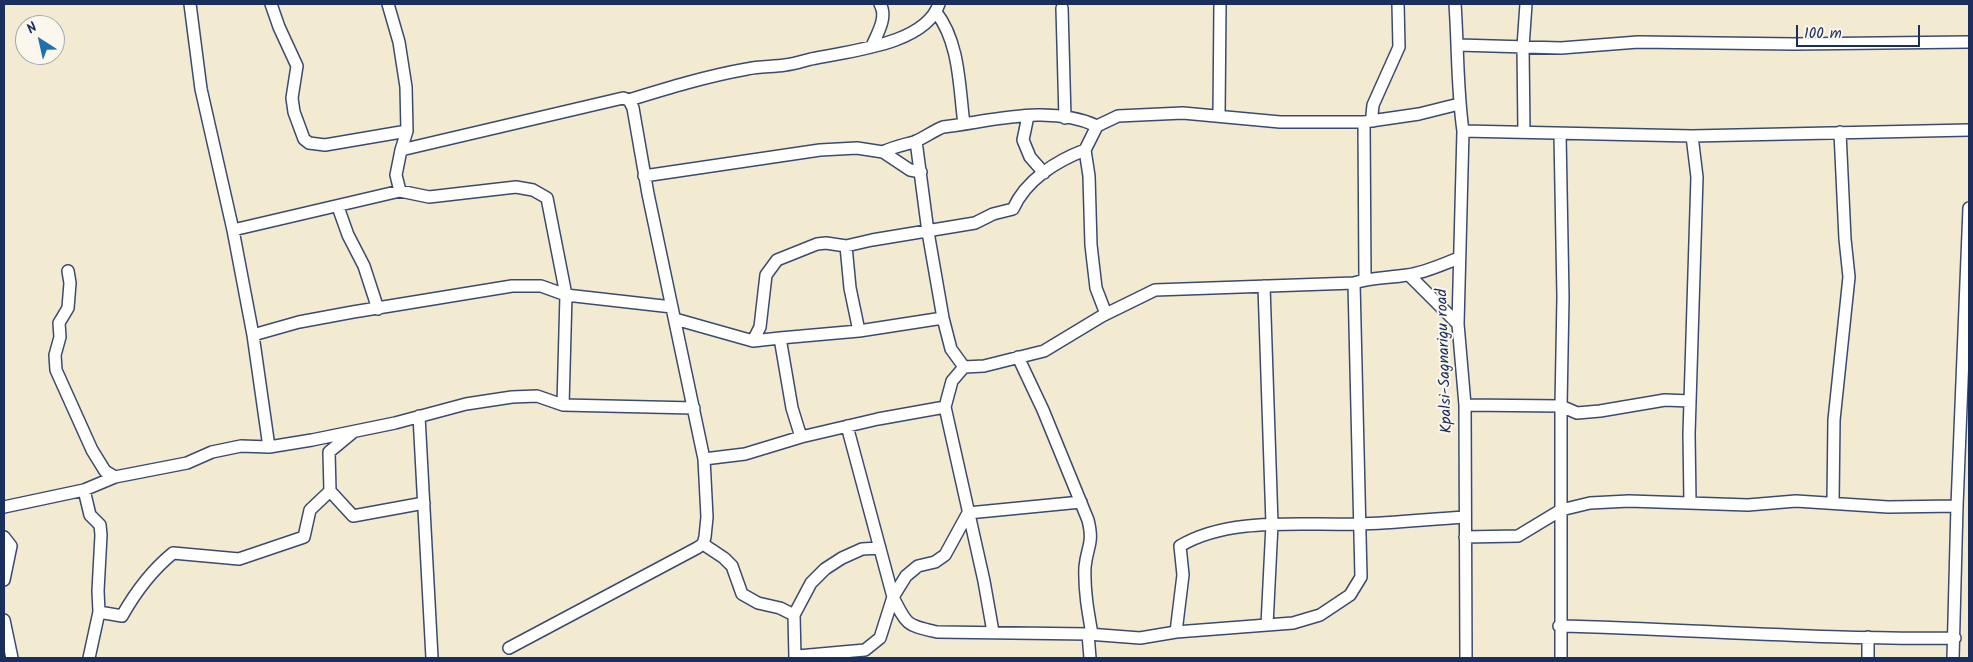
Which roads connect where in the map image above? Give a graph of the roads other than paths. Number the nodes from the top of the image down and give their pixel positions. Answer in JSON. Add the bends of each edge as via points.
{"nodes":[{"id":1,"x":190,"y":4,"type":"edge"},
{"id":2,"x":271,"y":4,"type":"edge"},
{"id":3,"x":388,"y":4,"type":"edge"},
{"id":4,"x":880,"y":4,"type":"edge"},
{"id":5,"x":1220,"y":4,"type":"edge"},
{"id":6,"x":1398,"y":4,"type":"edge"},
{"id":7,"x":1455,"y":4,"type":"edge"},
{"id":8,"x":1526,"y":4,"type":"edge"},
{"id":9,"x":938,"y":8,"type":"edge"},
{"id":10,"x":1062,"y":8,"type":"dead end"},
{"id":11,"x":1969,"y":42,"type":"edge"},
{"id":12,"x":872,"y":46,"type":"junction"},
{"id":13,"x":1458,"y":46,"type":"junction"},
{"id":14,"x":1523,"y":47,"type":"junction"},
{"id":15,"x":629,"y":100,"type":"junction"},
{"id":16,"x":1459,"y":104,"type":"junction"},
{"id":17,"x":1028,"y":116,"type":"junction"},
{"id":18,"x":1219,"y":116,"type":"junction"},
{"id":19,"x":1066,"y":118,"type":"junction"},
{"id":20,"x":1368,"y":121,"type":"junction"},
{"id":21,"x":964,"y":124,"type":"junction"},
{"id":22,"x":1097,"y":126,"type":"junction"},
{"id":23,"x":1969,"y":130,"type":"edge"},
{"id":24,"x":408,"y":131,"type":"junction"},
{"id":25,"x":1463,"y":131,"type":"junction"},
{"id":26,"x":1524,"y":132,"type":"junction"},
{"id":27,"x":1840,"y":132,"type":"junction"},
{"id":28,"x":1560,"y":134,"type":"junction"},
{"id":29,"x":1692,"y":136,"type":"junction"},
{"id":30,"x":916,"y":141,"type":"junction"},
{"id":31,"x":401,"y":150,"type":"junction"},
{"id":32,"x":1085,"y":150,"type":"junction"},
{"id":33,"x":883,"y":152,"type":"junction"},
{"id":34,"x":921,"y":172,"type":"junction"},
{"id":35,"x":1044,"y":173,"type":"junction"},
{"id":36,"x":644,"y":176,"type":"junction"},
{"id":37,"x":400,"y":191,"type":"junction"},
{"id":38,"x":338,"y":207,"type":"junction"},
{"id":39,"x":1969,"y":208,"type":"edge"},
{"id":40,"x":233,"y":230,"type":"junction"},
{"id":41,"x":928,"y":232,"type":"junction"},
{"id":42,"x":846,"y":246,"type":"junction"},
{"id":43,"x":1459,"y":258,"type":"junction"},
{"id":44,"x":68,"y":271,"type":"dead end"},
{"id":45,"x":1409,"y":275,"type":"junction"},
{"id":46,"x":1365,"y":279,"type":"junction"},
{"id":47,"x":1354,"y":283,"type":"junction"},
{"id":48,"x":1264,"y":286,"type":"junction"},
{"id":49,"x":566,"y":295,"type":"junction"},
{"id":50,"x":672,"y":307,"type":"junction"},
{"id":51,"x":378,"y":309,"type":"junction"},
{"id":52,"x":1106,"y":314,"type":"junction"},
{"id":53,"x":943,"y":318,"type":"junction"},
{"id":54,"x":675,"y":319,"type":"junction"},
{"id":55,"x":1458,"y":324,"type":"junction"},
{"id":56,"x":859,"y":331,"type":"junction"},
{"id":57,"x":252,"y":335,"type":"junction"},
{"id":58,"x":780,"y":338,"type":"junction"},
{"id":59,"x":752,"y":341,"type":"junction"},
{"id":60,"x":1018,"y":356,"type":"junction"},
{"id":61,"x":964,"y":367,"type":"junction"},
{"id":62,"x":1690,"y":401,"type":"junction"},
{"id":63,"x":563,"y":404,"type":"junction"},
{"id":64,"x":1465,"y":405,"type":"junction"},
{"id":65,"x":1561,"y":406,"type":"junction"},
{"id":66,"x":945,"y":407,"type":"junction"},
{"id":67,"x":694,"y":408,"type":"junction"},
{"id":68,"x":419,"y":416,"type":"junction"},
{"id":69,"x":847,"y":426,"type":"junction"},
{"id":70,"x":1965,"y":428,"type":"edge"},
{"id":71,"x":356,"y":430,"type":"junction"},
{"id":72,"x":800,"y":437,"type":"junction"},
{"id":73,"x":269,"y":447,"type":"junction"},
{"id":74,"x":704,"y":459,"type":"junction"},
{"id":75,"x":115,"y":477,"type":"junction"},
{"id":76,"x":84,"y":490,"type":"junction"},
{"id":77,"x":330,"y":491,"type":"junction"},
{"id":78,"x":1081,"y":502,"type":"junction"},
{"id":79,"x":1690,"y":502,"type":"junction"},
{"id":80,"x":1833,"y":502,"type":"junction"},
{"id":81,"x":424,"y":503,"type":"junction"},
{"id":82,"x":1957,"y":506,"type":"junction"},
{"id":83,"x":4,"y":507,"type":"edge"},
{"id":84,"x":1561,"y":510,"type":"junction"},
{"id":85,"x":968,"y":513,"type":"junction"},
{"id":86,"x":1465,"y":517,"type":"junction"},
{"id":87,"x":1272,"y":524,"type":"junction"},
{"id":88,"x":1358,"y":524,"type":"junction"},
{"id":89,"x":4,"y":536,"type":"edge"},
{"id":90,"x":1465,"y":537,"type":"junction"},
{"id":91,"x":1957,"y":542,"type":"junction"},
{"id":92,"x":1969,"y":543,"type":"edge"},
{"id":93,"x":703,"y":544,"type":"junction"},
{"id":94,"x":880,"y":548,"type":"junction"},
{"id":95,"x":4,"y":580,"type":"edge"},
{"id":96,"x":893,"y":597,"type":"junction"},
{"id":97,"x":99,"y":612,"type":"junction"},
{"id":98,"x":794,"y":615,"type":"junction"},
{"id":99,"x":4,"y":620,"type":"edge"},
{"id":100,"x":1267,"y":625,"type":"junction"},
{"id":101,"x":1559,"y":626,"type":"junction"},
{"id":102,"x":5,"y":632,"type":"edge"},
{"id":103,"x":993,"y":632,"type":"junction"},
{"id":104,"x":1176,"y":632,"type":"junction"},
{"id":105,"x":1090,"y":634,"type":"junction"},
{"id":106,"x":1868,"y":638,"type":"junction"},
{"id":107,"x":1955,"y":638,"type":"junction"},
{"id":108,"x":509,"y":648,"type":"dead end"},
{"id":109,"x":12,"y":658,"type":"edge"},
{"id":110,"x":89,"y":658,"type":"edge"},
{"id":111,"x":432,"y":658,"type":"edge"},
{"id":112,"x":1090,"y":658,"type":"edge"},
{"id":113,"x":1466,"y":658,"type":"edge"},
{"id":114,"x":1561,"y":658,"type":"edge"},
{"id":115,"x":1868,"y":658,"type":"edge"},
{"id":116,"x":1953,"y":658,"type":"edge"}],
"edges":[{"from":1,"to":40,"type":"street","via":[[201,89]]},
{"from":2,"to":24,"type":"street","via":[[297,66],[292,98],[304,139],[325,145]]},
{"from":3,"to":24,"type":"street","via":[[399,42]]},
{"from":4,"to":12,"type":"street","via":[[883,14]]},
{"from":5,"to":18,"type":"street"},
{"from":6,"to":20,"type":"street","via":[[1399,47]]},
{"from":7,"to":13,"type":"street","name":"Kpalsi-Sagnarigu road"},
{"from":8,"to":14,"type":"street"},
{"from":9,"to":12,"type":"street","via":[[921,28]]},
{"from":9,"to":21,"type":"street","via":[[954,45]]},
{"from":10,"to":19,"type":"street"},
{"from":11,"to":14,"type":"street","via":[[1638,42],[1561,48]]},
{"from":12,"to":15,"type":"street","via":[[858,52],[787,65],[749,68]]},
{"from":13,"to":14,"type":"street"},
{"from":13,"to":16,"type":"street","name":"Kpalsi-Sagnarigu road"},
{"from":14,"to":26,"type":"street"},
{"from":15,"to":31,"type":"street","via":[[624,98]]},
{"from":15,"to":36,"type":"street"},
{"from":16,"to":20,"type":"street","via":[[1420,114]]},
{"from":16,"to":25,"type":"street","name":"Kpalsi-Sagnarigu road"},
{"from":17,"to":19,"type":"street","via":[[1043,114]]},
{"from":17,"to":21,"type":"street"},
{"from":17,"to":35,"type":"street","via":[[1023,140],[1030,157]]},
{"from":18,"to":20,"type":"street","via":[[1280,122]]},
{"from":18,"to":22,"type":"street","via":[[1183,113],[1118,116]]},
{"from":19,"to":22,"type":"street"},
{"from":20,"to":46,"type":"street"},
{"from":21,"to":30,"type":"street","via":[[935,130]]},
{"from":22,"to":32,"type":"street"},
{"from":23,"to":27,"type":"street"},
{"from":24,"to":31,"type":"street"},
{"from":25,"to":26,"type":"street"},
{"from":25,"to":43,"type":"street","name":"Kpalsi-Sagnarigu road"},
{"from":26,"to":28,"type":"street"},
{"from":27,"to":29,"type":"street"},
{"from":27,"to":80,"type":"street","via":[[1849,277],[1834,420]]},
{"from":28,"to":29,"type":"street"},
{"from":28,"to":65,"type":"street"},
{"from":29,"to":62,"type":"street","via":[[1697,177]]},
{"from":30,"to":33,"type":"street"},
{"from":30,"to":34,"type":"street"},
{"from":31,"to":37,"type":"street","via":[[396,175]]},
{"from":32,"to":35,"type":"street","via":[[1064,158]]},
{"from":32,"to":52,"type":"street","via":[[1096,288]]},
{"from":33,"to":34,"type":"street","via":[[910,170]]},
{"from":33,"to":36,"type":"street","via":[[857,148],[820,150]]},
{"from":34,"to":41,"type":"street"},
{"from":35,"to":41,"type":"street","via":[[1030,184],[1013,209],[975,223]]},
{"from":36,"to":50,"type":"street"},
{"from":37,"to":38,"type":"street"},
{"from":37,"to":49,"type":"street","via":[[429,197],[516,187],[534,190],[547,198]]},
{"from":38,"to":40,"type":"street"},
{"from":38,"to":51,"type":"street","via":[[364,266]]},
{"from":39,"to":70,"type":"street"},
{"from":40,"to":57,"type":"street"},
{"from":41,"to":42,"type":"street"},
{"from":41,"to":53,"type":"street"},
{"from":42,"to":56,"type":"street"},
{"from":42,"to":59,"type":"street","via":[[817,244],[777,260],[766,275],[760,327]]},
{"from":43,"to":45,"type":"street"},
{"from":43,"to":55,"type":"street","name":"Kpalsi-Sagnarigu road"},
{"from":44,"to":75,"type":"street","via":[[68,308],[59,323],[56,370],[92,450],[104,471]]},
{"from":45,"to":46,"type":"street"},
{"from":45,"to":55,"type":"street"},
{"from":46,"to":47,"type":"street"},
{"from":47,"to":48,"type":"street"},
{"from":47,"to":88,"type":"street"},
{"from":48,"to":52,"type":"street","via":[[1155,290]]},
{"from":48,"to":87,"type":"street"},
{"from":49,"to":50,"type":"street"},
{"from":49,"to":51,"type":"street","via":[[542,286],[512,286]]},
{"from":49,"to":63,"type":"street"},
{"from":50,"to":54,"type":"street"},
{"from":51,"to":57,"type":"street","via":[[299,322]]},
{"from":52,"to":60,"type":"street","via":[[1044,351]]},
{"from":53,"to":56,"type":"street"},
{"from":53,"to":61,"type":"street","via":[[951,349]]},
{"from":54,"to":59,"type":"street"},
{"from":54,"to":67,"type":"street"},
{"from":55,"to":64,"type":"street","name":"Kpalsi-Sagnarigu road"},
{"from":56,"to":58,"type":"street"},
{"from":57,"to":73,"type":"street"},
{"from":58,"to":59,"type":"street"},
{"from":58,"to":72,"type":"street"},
{"from":60,"to":61,"type":"street","via":[[984,366]]},
{"from":60,"to":78,"type":"street"},
{"from":61,"to":66,"type":"street","via":[[952,381]]},
{"from":62,"to":65,"type":"street","via":[[1665,400],[1577,413]]},
{"from":62,"to":79,"type":"street"},
{"from":63,"to":67,"type":"street"},
{"from":63,"to":68,"type":"street","via":[[537,396],[512,397]]},
{"from":64,"to":65,"type":"street"},
{"from":64,"to":86,"type":"street","name":"Kpalsi-Sagnarigu road"},
{"from":65,"to":84,"type":"street"},
{"from":66,"to":69,"type":"street"},
{"from":66,"to":85,"type":"street"},
{"from":67,"to":74,"type":"street"},
{"from":68,"to":71,"type":"street"},
{"from":68,"to":81,"type":"street"},
{"from":69,"to":72,"type":"street"},
{"from":69,"to":94,"type":"street"},
{"from":70,"to":82,"type":"street"},
{"from":71,"to":73,"type":"street"},
{"from":71,"to":77,"type":"street","via":[[329,452]]},
{"from":72,"to":74,"type":"street","via":[[745,454]]},
{"from":73,"to":75,"type":"street","via":[[241,446],[212,452],[186,463]]},
{"from":74,"to":93,"type":"street","via":[[707,517]]},
{"from":75,"to":76,"type":"street"},
{"from":76,"to":83,"type":"street"},
{"from":76,"to":97,"type":"street","via":[[90,516],[100,525]]},
{"from":77,"to":81,"type":"street","via":[[353,516]]},
{"from":77,"to":97,"type":"street","via":[[310,510],[304,537],[239,559],[173,553],[136,591],[122,616]]},
{"from":78,"to":85,"type":"street"},
{"from":78,"to":105,"type":"street","via":[[1091,533],[1085,564]]},
{"from":79,"to":80,"type":"street","via":[[1748,505]]},
{"from":79,"to":84,"type":"street","via":[[1590,503]]},
{"from":80,"to":82,"type":"street","via":[[1888,507]]},
{"from":81,"to":111,"type":"street"},
{"from":82,"to":91,"type":"street"},
{"from":84,"to":90,"type":"street","via":[[1518,536]]},
{"from":84,"to":101,"type":"street"},
{"from":85,"to":96,"type":"street","via":[[945,555],[911,571]]},
{"from":85,"to":103,"type":"street"},
{"from":86,"to":88,"type":"street"},
{"from":86,"to":90,"type":"street","name":"Kpalsi-Sagnarigu road"},
{"from":87,"to":88,"type":"street"},
{"from":87,"to":100,"type":"street"},
{"from":87,"to":104,"type":"street","via":[[1217,531],[1195,537],[1180,546],[1183,575]]},
{"from":88,"to":100,"type":"street","via":[[1361,577],[1350,595],[1320,615],[1294,623]]},
{"from":89,"to":95,"type":"street","via":[[11,546]]},
{"from":90,"to":113,"type":"street","name":"Kpalsi-Sagnarigu road"},
{"from":91,"to":92,"type":"street"},
{"from":91,"to":107,"type":"street"},
{"from":93,"to":98,"type":"street","via":[[732,566],[742,594]]},
{"from":93,"to":108,"type":"street"},
{"from":94,"to":96,"type":"street"},
{"from":94,"to":98,"type":"street","via":[[862,549],[825,569],[811,583]]},
{"from":96,"to":98,"type":"street","via":[[880,638],[865,650],[795,658]]},
{"from":96,"to":103,"type":"street","via":[[905,622],[916,627],[938,632]]},
{"from":97,"to":110,"type":"street"},
{"from":99,"to":102,"type":"street"},
{"from":100,"to":104,"type":"street"},
{"from":101,"to":106,"type":"street"},
{"from":101,"to":114,"type":"street"},
{"from":102,"to":109,"type":"street"},
{"from":103,"to":105,"type":"street"},
{"from":104,"to":105,"type":"street","via":[[1140,638]]},
{"from":105,"to":112,"type":"street"},
{"from":106,"to":107,"type":"street"},
{"from":106,"to":115,"type":"street"},
{"from":107,"to":116,"type":"street"}]}
